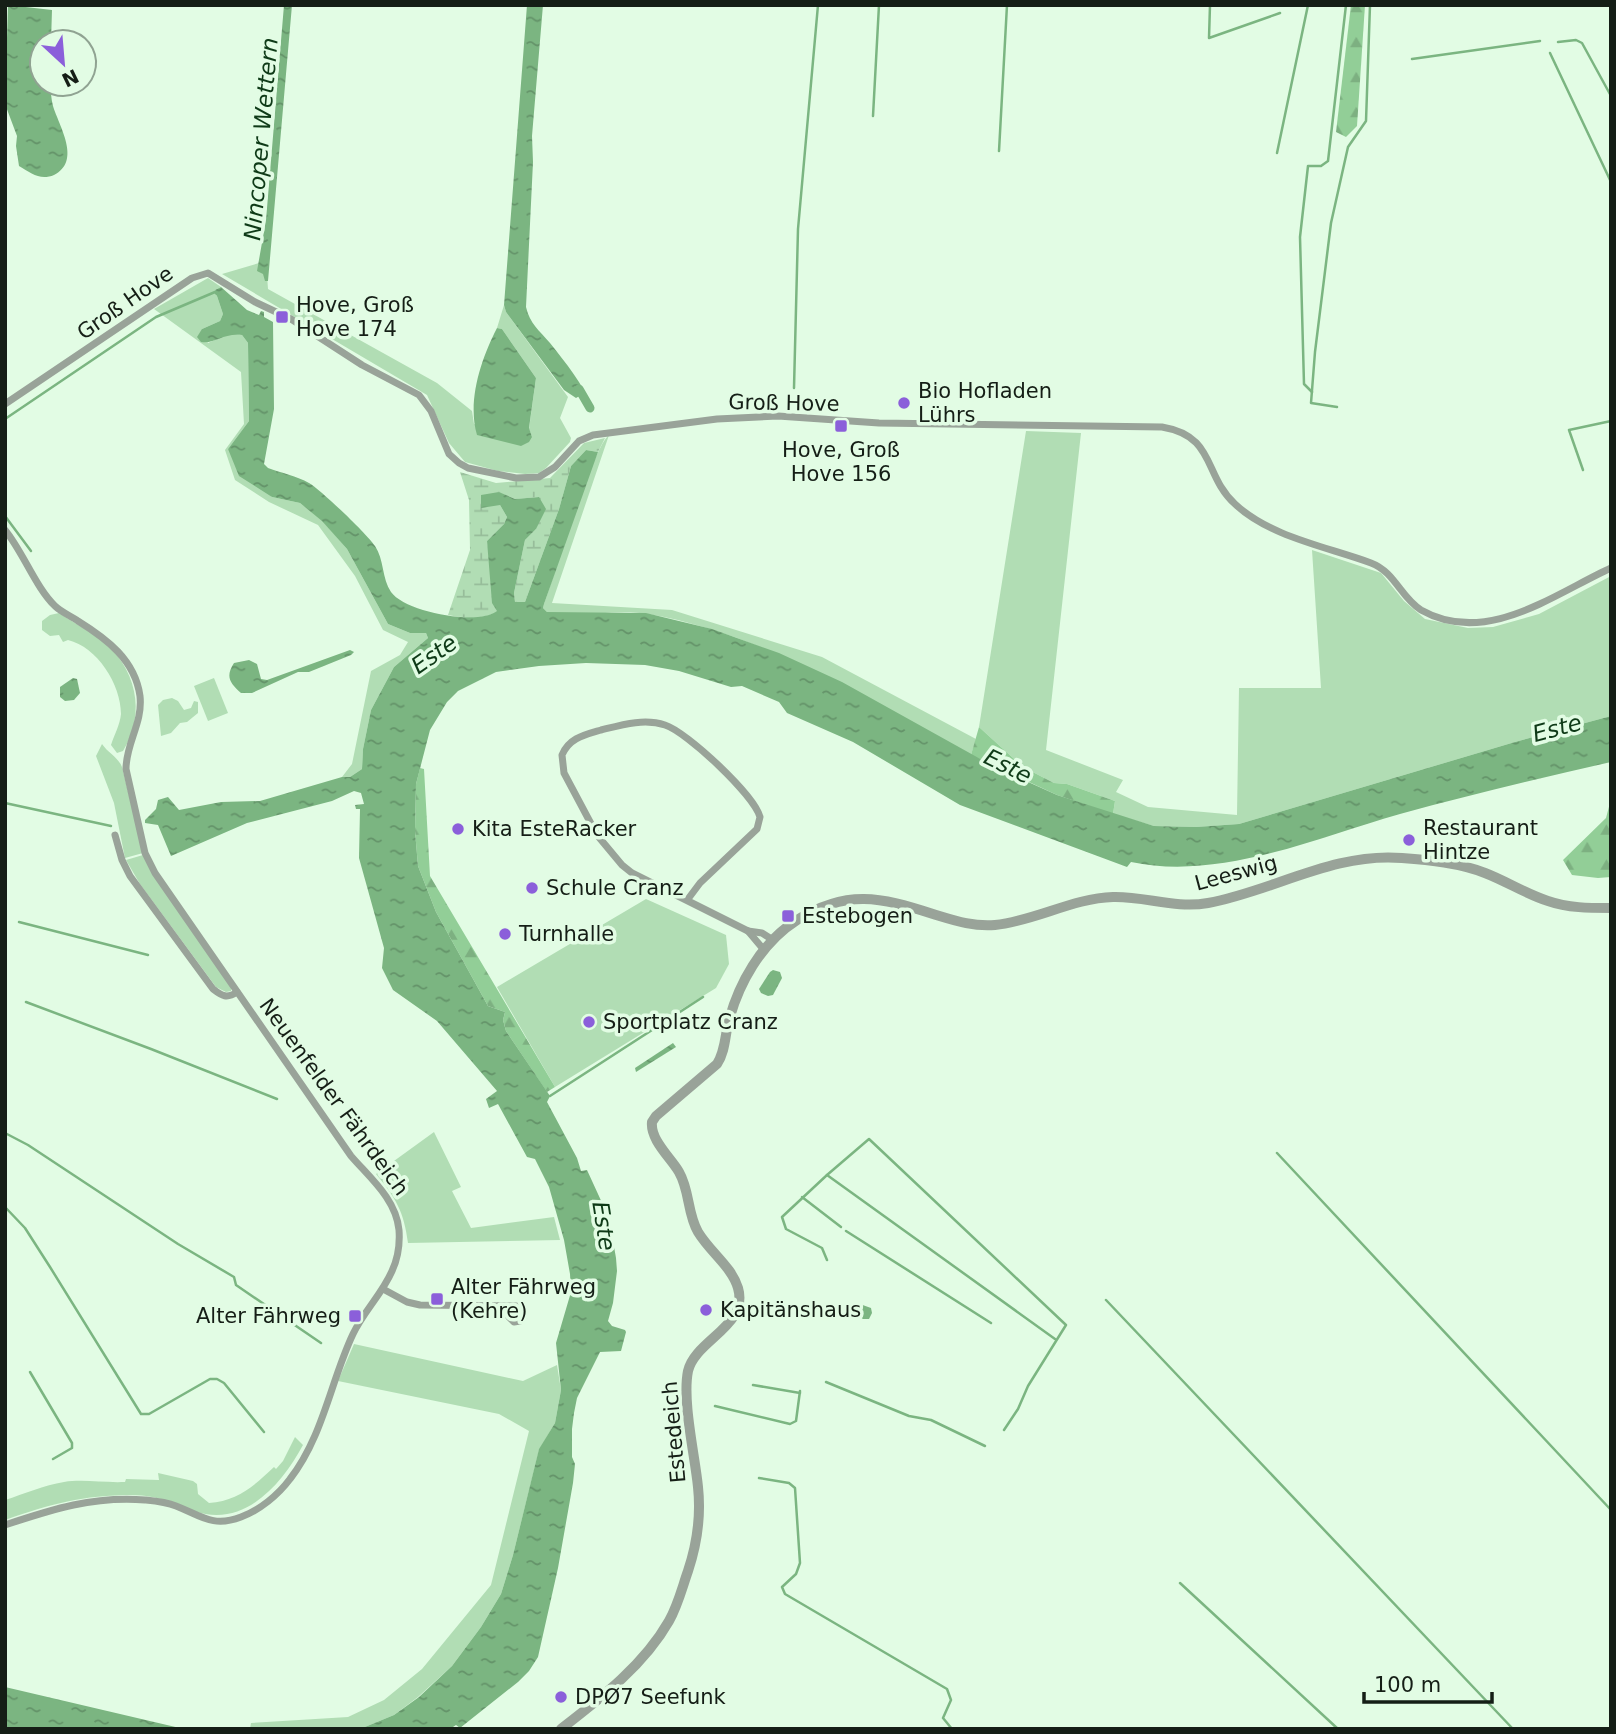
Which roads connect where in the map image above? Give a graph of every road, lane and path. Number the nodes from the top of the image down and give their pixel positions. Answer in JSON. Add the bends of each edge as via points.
{"nodes":[{"id":1,"x":5,"y":404,"type":"edge"},
{"id":2,"x":5,"y":530,"type":"edge"},
{"id":3,"x":1611,"y":568,"type":"edge"},
{"id":4,"x":116,"y":835,"type":"dead end"},
{"id":5,"x":868,"y":898,"type":"joint"},
{"id":6,"x":688,"y":900,"type":"junction"},
{"id":7,"x":1611,"y":908,"type":"edge"},
{"id":8,"x":748,"y":932,"type":"junction"},
{"id":9,"x":773,"y":940,"type":"junction"},
{"id":10,"x":764,"y":950,"type":"junction"},
{"id":11,"x":237,"y":992,"type":"junction"},
{"id":12,"x":383,"y":1289,"type":"junction"},
{"id":13,"x":498,"y":1306,"type":"dead end"},
{"id":14,"x":5,"y":1525,"type":"edge"},
{"id":15,"x":561,"y":1729,"type":"edge"}],
"edges":[{"from":1,"to":3,"type":"street","name":"Groß Hove","via":[[192,278],[208,273],[419,395],[452,457],[481,472],[535,478],[551,471],[575,445],[593,435],[718,419],[786,416],[879,423],[1162,427],[1199,445],[1224,492],[1242,510],[1300,540],[1380,567],[1410,601],[1438,617],[1469,622],[1517,614]]},
{"from":2,"to":11,"type":"street","name":"Neuenfelder Fährdeich","via":[[56,607],[104,637],[133,672],[141,712],[126,769],[145,853]]},
{"from":4,"to":11,"type":"street","name":"Neuenfelder Fährdeich","via":[[130,876],[213,989],[222,996]]},
{"from":5,"to":7,"type":"street","name":"Leeswig","via":[[891,900],[960,922],[993,925],[1101,898],[1172,905],[1209,903],[1325,867],[1377,857],[1471,869],[1548,901]]},
{"from":5,"to":9,"type":"street","name":"Estedeich","via":[[813,912]]},
{"from":6,"to":6,"type":"street","via":[[632,873],[602,844],[564,773],[562,755],[570,742],[640,722],[664,725],[689,738],[752,801],[760,817],[757,829],[699,883]]},
{"from":6,"to":8,"type":"street"},
{"from":8,"to":9,"type":"street"},
{"from":8,"to":10,"type":"street"},
{"from":9,"to":10,"type":"street","name":"Estedeich"},
{"from":10,"to":15,"type":"street","name":"Estedeich","via":[[739,989],[721,1059],[656,1116],[651,1127],[681,1175],[697,1230],[734,1278],[739,1294],[733,1317],[695,1357],[688,1372],[688,1414],[698,1491],[693,1555],[676,1607],[659,1636],[616,1685]]},
{"from":11,"to":12,"type":"street","name":"Neuenfelder Fährdeich","via":[[397,1216],[399,1249]]},
{"from":12,"to":13,"type":"street","via":[[420,1305]]},
{"from":12,"to":14,"type":"street","name":"Neuenfelder Fährdeich","via":[[352,1336],[303,1460],[282,1489],[258,1508],[217,1522],[158,1502],[94,1501]]}]}
